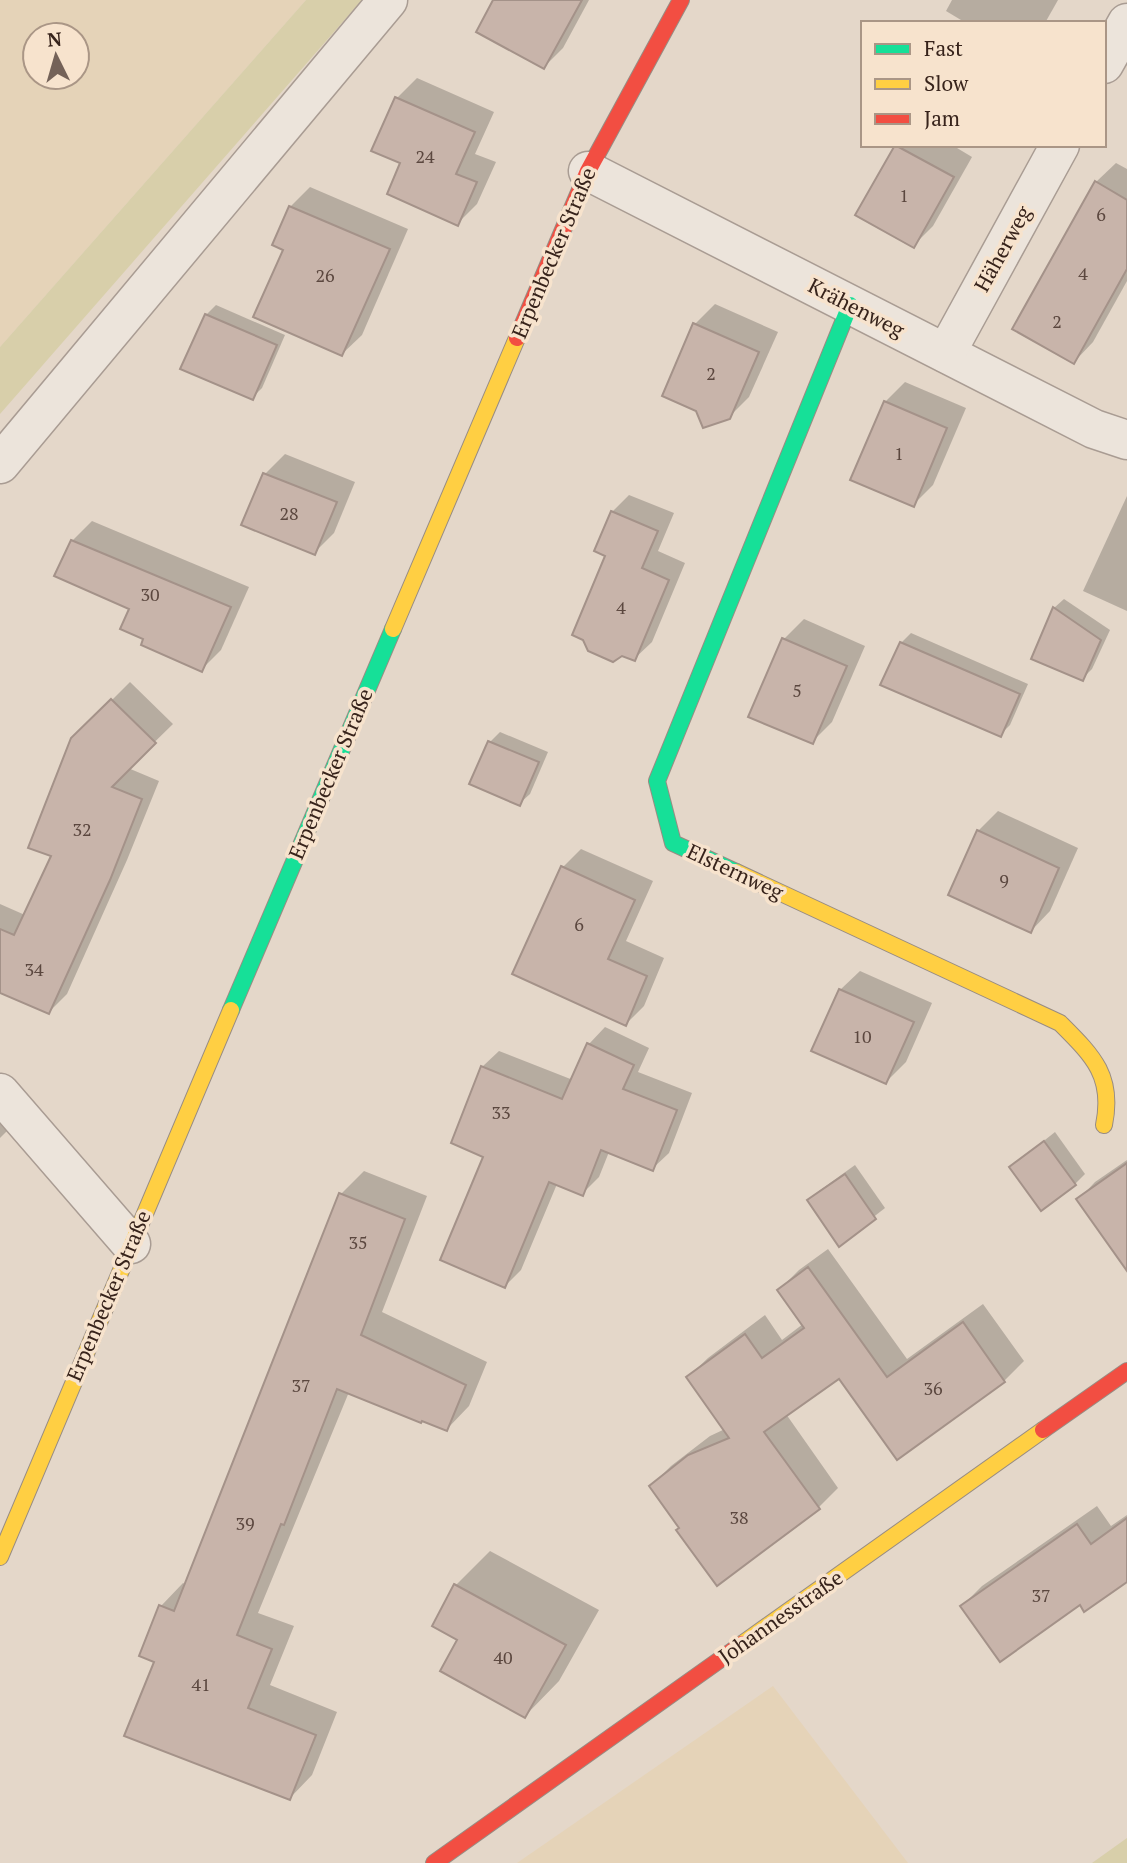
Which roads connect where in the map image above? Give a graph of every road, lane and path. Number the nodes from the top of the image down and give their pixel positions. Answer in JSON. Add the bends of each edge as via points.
{"nodes":[{"id":1,"x":388,"y":0,"type":"edge"},
{"id":2,"x":681,"y":0,"type":"edge"},
{"id":3,"x":1127,"y":23,"type":"edge"},
{"id":4,"x":1106,"y":60,"type":"edge"},
{"id":5,"x":1059,"y":147,"type":"edge"},
{"id":6,"x":588,"y":171,"type":"junction"},
{"id":7,"x":850,"y":305,"type":"junction"},
{"id":8,"x":946,"y":353,"type":"junction"},
{"id":9,"x":1127,"y":440,"type":"edge"},
{"id":10,"x":0,"y":464,"type":"edge"},
{"id":11,"x":0,"y":1093,"type":"edge"},
{"id":12,"x":1104,"y":1125,"type":"dead end"},
{"id":13,"x":131,"y":1244,"type":"junction"},
{"id":14,"x":1127,"y":1371,"type":"edge"},
{"id":15,"x":0,"y":1557,"type":"edge"},
{"id":16,"x":434,"y":1863,"type":"edge"}],
"edges":[{"from":1,"to":10,"type":"street"},
{"from":2,"to":6,"type":"street","name":"Erpenbecker Straße"},
{"from":3,"to":4,"type":"street"},
{"from":5,"to":8,"type":"street","name":"Häherweg"},
{"from":6,"to":7,"type":"street","name":"Krähenweg"},
{"from":6,"to":13,"type":"street","name":"Erpenbecker Straße"},
{"from":7,"to":8,"type":"street","name":"Krähenweg"},
{"from":7,"to":12,"type":"street","name":"Elsternweg","via":[[657,781],[673,843],[1060,1023],[1093,1057],[1106,1082],[1110,1106]]},
{"from":8,"to":9,"type":"street","name":"Krähenweg","via":[[1094,429]]},
{"from":11,"to":13,"type":"street"},
{"from":13,"to":15,"type":"street","name":"Erpenbecker Straße"},
{"from":14,"to":16,"type":"street","name":"Johannesstraße"}]}
